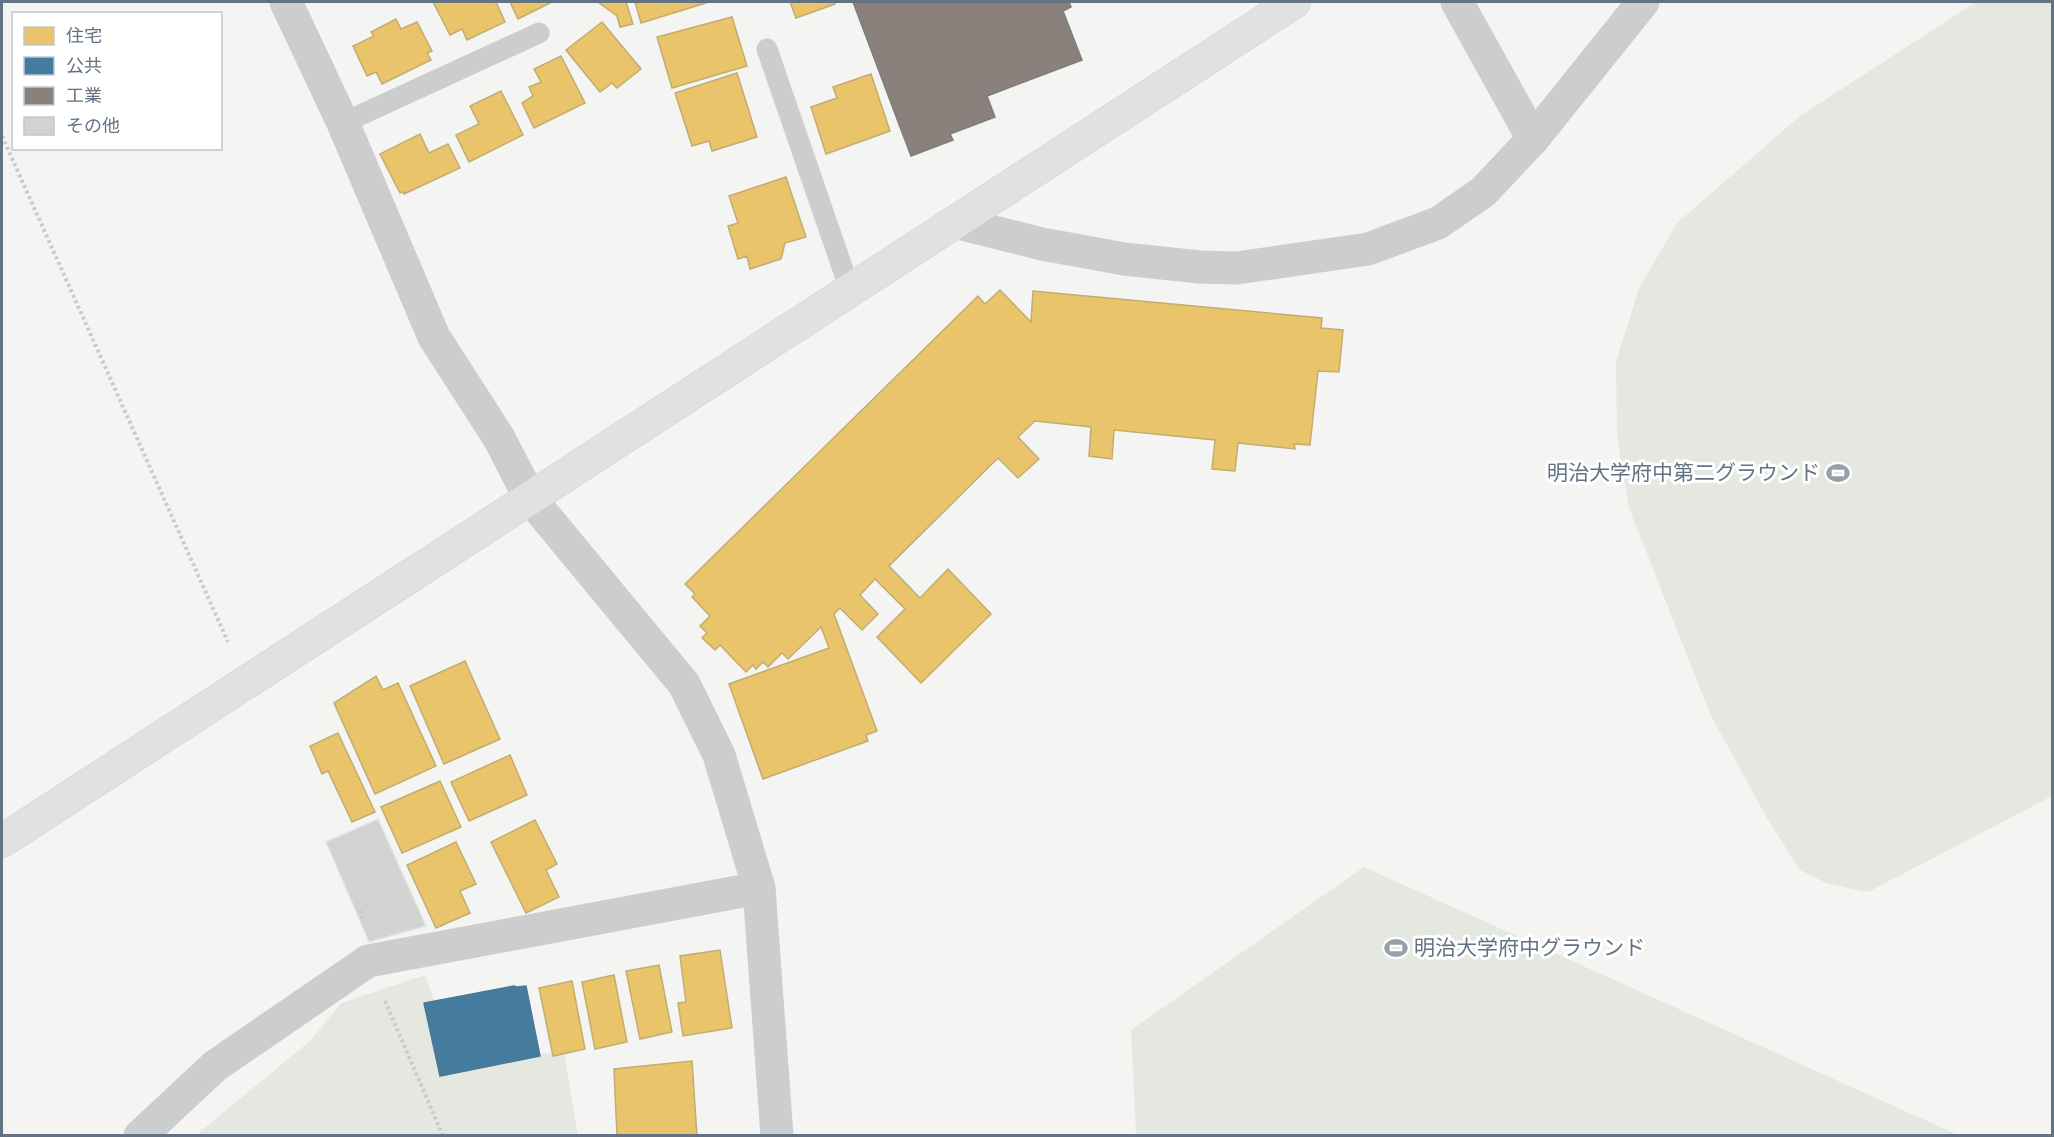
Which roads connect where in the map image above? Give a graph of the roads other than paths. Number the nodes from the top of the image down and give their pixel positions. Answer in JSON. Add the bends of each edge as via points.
{"nodes":[{"id":1,"x":286,"y":2,"type":"edge"},
{"id":2,"x":1294,"y":2,"type":"edge"},
{"id":3,"x":1457,"y":2,"type":"edge"},
{"id":4,"x":1643,"y":2,"type":"edge"},
{"id":5,"x":539,"y":33,"type":"dead end"},
{"id":6,"x":768,"y":49,"type":"dead end"},
{"id":7,"x":343,"y":123,"type":"junction"},
{"id":8,"x":1533,"y":139,"type":"junction"},
{"id":9,"x":954,"y":222,"type":"junction"},
{"id":10,"x":850,"y":290,"type":"junction"},
{"id":11,"x":530,"y":498,"type":"junction"},
{"id":12,"x":2,"y":841,"type":"edge"},
{"id":13,"x":759,"y":888,"type":"junction"},
{"id":14,"x":140,"y":1136,"type":"edge"},
{"id":15,"x":777,"y":1136,"type":"edge"}],
"edges":[{"from":1,"to":7,"type":"street"},
{"from":2,"to":9,"type":"main road"},
{"from":3,"to":8,"type":"street"},
{"from":4,"to":8,"type":"street"},
{"from":5,"to":7,"type":"lane"},
{"from":6,"to":10,"type":"lane"},
{"from":7,"to":11,"type":"street","via":[[434,337],[499,438]]},
{"from":8,"to":9,"type":"street","via":[[1483,192],[1438,223],[1368,249],[1237,268],[1124,259]]},
{"from":9,"to":10,"type":"main road"},
{"from":10,"to":11,"type":"main road"},
{"from":11,"to":12,"type":"main road"},
{"from":11,"to":13,"type":"street","via":[[684,684],[719,755]]},
{"from":13,"to":14,"type":"street","via":[[368,961],[215,1066]]},
{"from":13,"to":15,"type":"street"}]}
